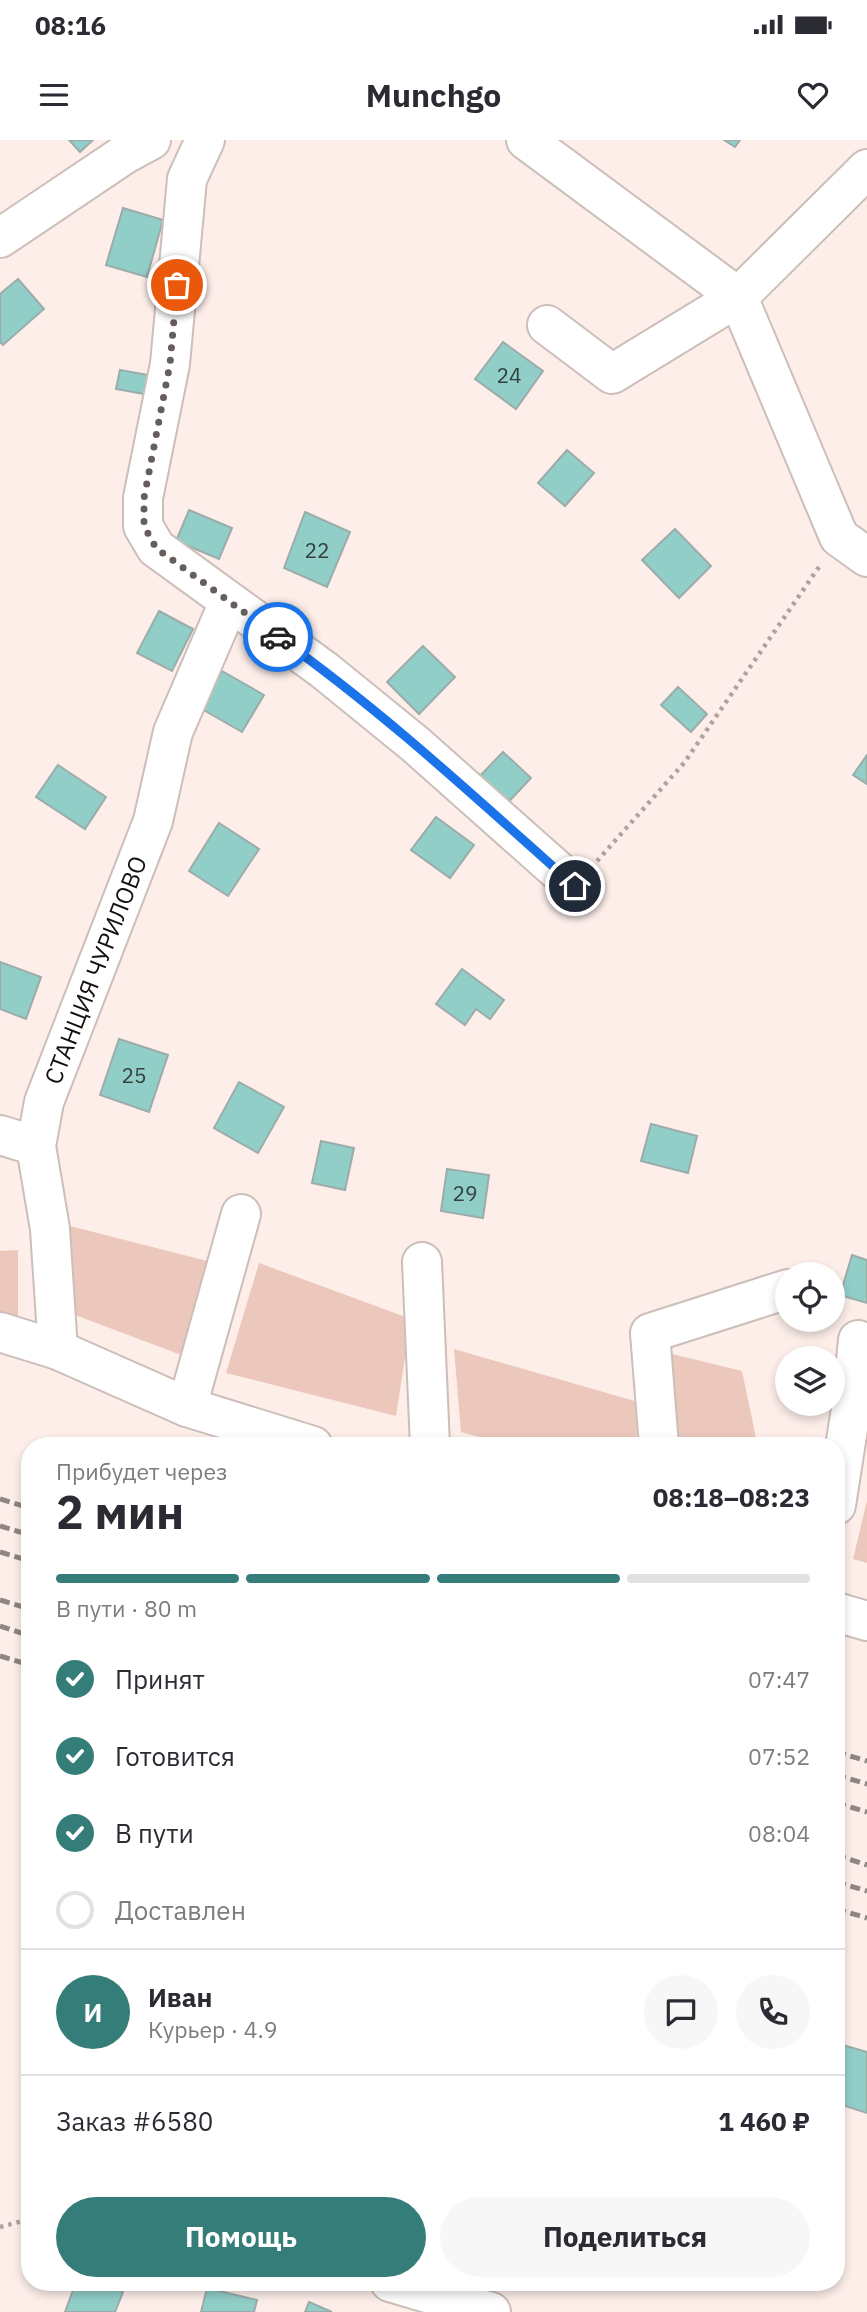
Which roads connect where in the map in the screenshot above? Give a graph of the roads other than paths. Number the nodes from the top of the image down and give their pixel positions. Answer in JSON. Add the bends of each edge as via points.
{"nodes":[{"id":1,"x":151,"y":140,"type":"edge"},
{"id":2,"x":205,"y":140,"type":"edge"},
{"id":3,"x":526,"y":140,"type":"edge"},
{"id":4,"x":867,"y":169,"type":"edge"},
{"id":5,"x":0,"y":238,"type":"edge"},
{"id":6,"x":738,"y":297,"type":"junction"},
{"id":7,"x":547,"y":325,"type":"dead end"},
{"id":8,"x":853,"y":547,"type":"edge"},
{"id":9,"x":229,"y":602,"type":"junction"},
{"id":10,"x":575,"y":886,"type":"road end"},
{"id":11,"x":18,"y":1141,"type":"edge"},
{"id":12,"x":241,"y":1214,"type":"dead end"},
{"id":13,"x":422,"y":1262,"type":"dead end"},
{"id":14,"x":775,"y":1293,"type":"edge"},
{"id":15,"x":0,"y":1332,"type":"edge"},
{"id":16,"x":858,"y":1340,"type":"dead end"},
{"id":17,"x":58,"y":1350,"type":"junction"},
{"id":18,"x":187,"y":1407,"type":"junction"},
{"id":19,"x":284,"y":1437,"type":"edge"},
{"id":20,"x":430,"y":1437,"type":"edge"},
{"id":21,"x":658,"y":1437,"type":"edge"},
{"id":22,"x":845,"y":1447,"type":"edge"},
{"id":23,"x":845,"y":1615,"type":"edge"},
{"id":24,"x":867,"y":1621,"type":"edge"},
{"id":25,"x":420,"y":2291,"type":"edge"},
{"id":26,"x":491,"y":2312,"type":"edge"}],
"edges":[{"from":1,"to":5,"type":"street"},
{"from":2,"to":9,"type":"street","via":[[187,178],[170,364],[144,498],[144,526],[156,548]]},
{"from":3,"to":6,"type":"street"},
{"from":4,"to":6,"type":"street"},
{"from":6,"to":7,"type":"street","via":[[612,374]]},
{"from":6,"to":8,"type":"street"},
{"from":9,"to":10,"type":"street","via":[[405,736]]},
{"from":9,"to":11,"type":"street","name":"СТАНЦИЯ ЧУРИЛОВО","via":[[173,732],[153,821],[44,1102]]},
{"from":11,"to":17,"type":"street","name":"СТАНЦИЯ ЧУРИЛОВО","via":[[50,1229]]},
{"from":12,"to":18,"type":"street"},
{"from":13,"to":20,"type":"street"},
{"from":14,"to":21,"type":"street","via":[[650,1333]]},
{"from":15,"to":17,"type":"street"},
{"from":16,"to":22,"type":"street"},
{"from":17,"to":18,"type":"street"},
{"from":18,"to":19,"type":"street"},
{"from":23,"to":24,"type":"street"},
{"from":25,"to":26,"type":"street"}]}
